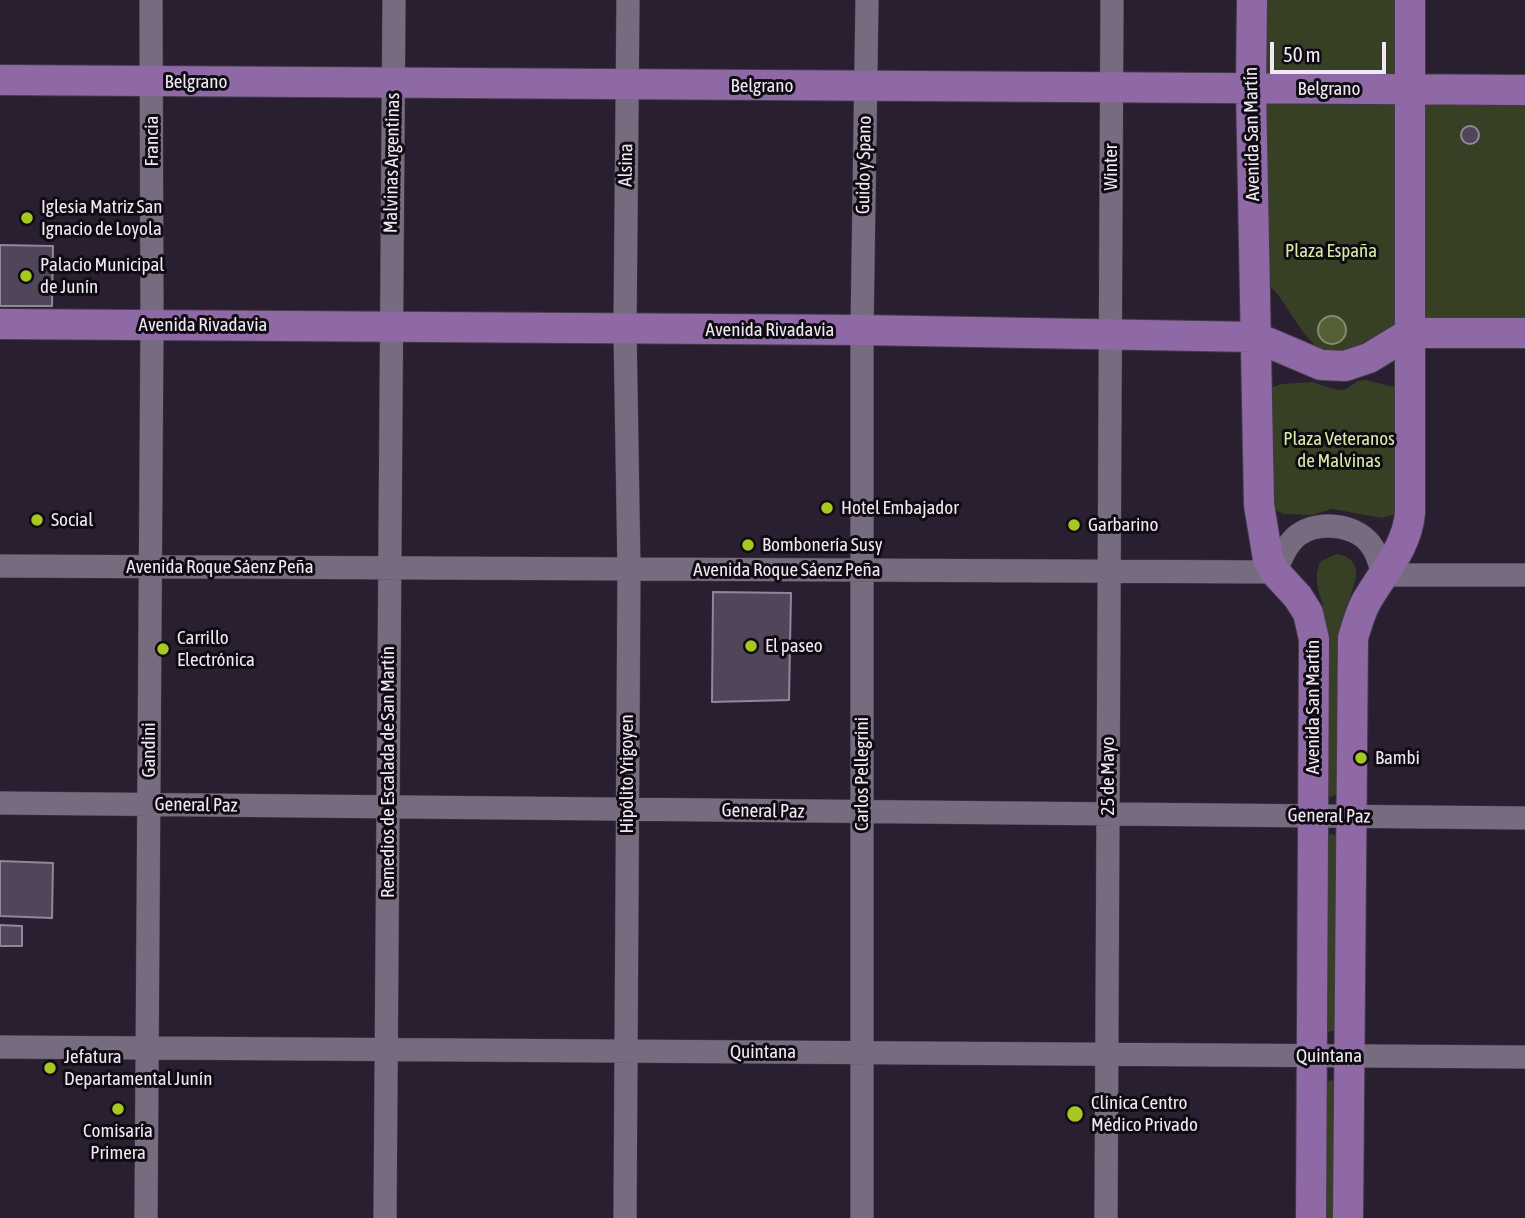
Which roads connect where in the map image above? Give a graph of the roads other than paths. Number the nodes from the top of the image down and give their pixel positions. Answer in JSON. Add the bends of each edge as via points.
{"nodes":[{"id":1,"x":152,"y":0,"type":"edge"},
{"id":2,"x":394,"y":0,"type":"edge"},
{"id":3,"x":628,"y":0,"type":"edge"},
{"id":4,"x":867,"y":0,"type":"edge"},
{"id":5,"x":1112,"y":0,"type":"edge"},
{"id":6,"x":1252,"y":0,"type":"edge"},
{"id":7,"x":1410,"y":0,"type":"edge"},
{"id":8,"x":0,"y":80,"type":"edge"},
{"id":9,"x":152,"y":81,"type":"junction"},
{"id":10,"x":393,"y":83,"type":"junction"},
{"id":11,"x":627,"y":85,"type":"junction"},
{"id":12,"x":865,"y":87,"type":"junction"},
{"id":13,"x":1111,"y":89,"type":"junction"},
{"id":14,"x":1251,"y":89,"type":"junction"},
{"id":15,"x":1408,"y":89,"type":"junction"},
{"id":16,"x":1525,"y":90,"type":"edge"},
{"id":17,"x":0,"y":324,"type":"edge"},
{"id":18,"x":152,"y":324,"type":"junction"},
{"id":19,"x":390,"y":326,"type":"junction"},
{"id":20,"x":625,"y":329,"type":"junction"},
{"id":21,"x":862,"y":330,"type":"junction"},
{"id":22,"x":1410,"y":333,"type":"junction"},
{"id":23,"x":1525,"y":333,"type":"edge"},
{"id":24,"x":1110,"y":335,"type":"junction"},
{"id":25,"x":1255,"y":337,"type":"junction"},
{"id":26,"x":0,"y":566,"type":"edge"},
{"id":27,"x":150,"y":567,"type":"junction"},
{"id":28,"x":389,"y":568,"type":"junction"},
{"id":29,"x":629,"y":569,"type":"junction"},
{"id":30,"x":862,"y":570,"type":"junction"},
{"id":31,"x":1109,"y":572,"type":"junction"},
{"id":32,"x":1275,"y":572,"type":"junction"},
{"id":33,"x":1384,"y":575,"type":"junction"},
{"id":34,"x":1525,"y":575,"type":"edge"},
{"id":35,"x":0,"y":803,"type":"edge"},
{"id":36,"x":149,"y":805,"type":"junction"},
{"id":37,"x":388,"y":807,"type":"junction"},
{"id":38,"x":627,"y":810,"type":"junction"},
{"id":39,"x":862,"y":812,"type":"junction"},
{"id":40,"x":1108,"y":814,"type":"junction"},
{"id":41,"x":1313,"y":816,"type":"junction"},
{"id":42,"x":1350,"y":817,"type":"junction"},
{"id":43,"x":1525,"y":818,"type":"edge"},
{"id":44,"x":0,"y":1047,"type":"edge"},
{"id":45,"x":147,"y":1048,"type":"junction"},
{"id":46,"x":386,"y":1049,"type":"junction"},
{"id":47,"x":626,"y":1051,"type":"junction"},
{"id":48,"x":862,"y":1053,"type":"junction"},
{"id":49,"x":1107,"y":1054,"type":"junction"},
{"id":50,"x":1312,"y":1056,"type":"junction"},
{"id":51,"x":1349,"y":1057,"type":"junction"},
{"id":52,"x":1525,"y":1057,"type":"edge"},
{"id":53,"x":146,"y":1218,"type":"edge"},
{"id":54,"x":385,"y":1218,"type":"edge"},
{"id":55,"x":625,"y":1218,"type":"edge"},
{"id":56,"x":862,"y":1218,"type":"edge"},
{"id":57,"x":1106,"y":1218,"type":"edge"},
{"id":58,"x":1311,"y":1218,"type":"edge"},
{"id":59,"x":1348,"y":1218,"type":"edge"}],
"edges":[{"from":1,"to":9,"type":"street","name":"Francia"},
{"from":2,"to":10,"type":"street","name":"Malvinas Argentinas"},
{"from":3,"to":11,"type":"street","name":"Alsina"},
{"from":4,"to":12,"type":"street","name":"Guido y Spano"},
{"from":5,"to":13,"type":"street","name":"Winter"},
{"from":6,"to":14,"type":"main road","name":"Avenida San Martín"},
{"from":7,"to":15,"type":"main road","name":"Avenida San Martín"},
{"from":8,"to":9,"type":"main road","name":"Belgrano"},
{"from":9,"to":10,"type":"main road","name":"Belgrano"},
{"from":9,"to":18,"type":"street","name":"Francia"},
{"from":10,"to":11,"type":"main road","name":"Belgrano"},
{"from":10,"to":19,"type":"street","name":"Malvinas Argentinas"},
{"from":11,"to":12,"type":"main road","name":"Belgrano"},
{"from":11,"to":20,"type":"street","name":"Alsina"},
{"from":12,"to":13,"type":"main road","name":"Belgrano"},
{"from":12,"to":21,"type":"street","name":"Guido y Spano"},
{"from":13,"to":14,"type":"main road","name":"Belgrano"},
{"from":13,"to":24,"type":"street","name":"Winter"},
{"from":14,"to":15,"type":"main road","name":"Belgrano"},
{"from":14,"to":25,"type":"main road","name":"Avenida San Martín"},
{"from":15,"to":16,"type":"main road","name":"Belgrano"},
{"from":15,"to":22,"type":"main road","name":"Avenida San Martín"},
{"from":17,"to":18,"type":"main road","name":"Avenida Rivadavia"},
{"from":18,"to":19,"type":"main road","name":"Avenida Rivadavia"},
{"from":18,"to":27,"type":"street","name":"Gandini"},
{"from":19,"to":20,"type":"main road","name":"Avenida Rivadavia"},
{"from":19,"to":28,"type":"street","name":"Remedios de Escalada de San Martín"},
{"from":20,"to":21,"type":"main road","name":"Avenida Rivadavia"},
{"from":20,"to":29,"type":"street","name":"Hipólito Yrigoyen"},
{"from":21,"to":24,"type":"main road","name":"Avenida Rivadavia"},
{"from":21,"to":30,"type":"street","name":"Carlos Pellegrini"},
{"from":22,"to":23,"type":"main road"},
{"from":22,"to":25,"type":"main road","name":"Avenida Rivadavia","via":[[1369,358],[1345,366],[1321,365]]},
{"from":22,"to":33,"type":"main road","name":"Avenida San Martín","via":[[1409,528]]},
{"from":24,"to":25,"type":"main road","name":"Avenida Rivadavia"},
{"from":24,"to":31,"type":"street","name":"25 de Mayo"},
{"from":25,"to":32,"type":"main road","name":"Avenida San Martín","via":[[1259,505],[1263,541]]},
{"from":26,"to":27,"type":"street","name":"Avenida Roque Sáenz Peña"},
{"from":27,"to":28,"type":"street","name":"Avenida Roque Sáenz Peña"},
{"from":27,"to":36,"type":"street","name":"Gandini"},
{"from":28,"to":29,"type":"street","name":"Avenida Roque Sáenz Peña"},
{"from":28,"to":37,"type":"street","name":"Remedios de Escalada de San Martín"},
{"from":29,"to":30,"type":"street","name":"Avenida Roque Sáenz Peña"},
{"from":29,"to":38,"type":"street","name":"Hipólito Yrigoyen"},
{"from":30,"to":31,"type":"street","name":"Avenida Roque Sáenz Peña"},
{"from":30,"to":39,"type":"street","name":"Carlos Pellegrini"},
{"from":31,"to":32,"type":"street","name":"Avenida Roque Sáenz Peña"},
{"from":31,"to":40,"type":"street","name":"25 de Mayo"},
{"from":32,"to":33,"type":"street","via":[[1298,535],[1312,528],[1339,527],[1357,532],[1373,547]]},
{"from":32,"to":41,"type":"main road","name":"Avenida San Martín","via":[[1308,613],[1314,639]]},
{"from":33,"to":34,"type":"street"},
{"from":33,"to":42,"type":"main road","name":"Avenida San Martín","via":[[1359,615],[1353,638]]},
{"from":35,"to":36,"type":"street","name":"General Paz"},
{"from":36,"to":37,"type":"street","name":"General Paz"},
{"from":36,"to":45,"type":"street","name":"Gandini"},
{"from":37,"to":38,"type":"street","name":"General Paz"},
{"from":37,"to":46,"type":"street","name":"Remedios de Escalada de San Martín"},
{"from":38,"to":39,"type":"street","name":"General Paz"},
{"from":38,"to":47,"type":"street","name":"Hipólito Yrigoyen"},
{"from":39,"to":40,"type":"street","name":"General Paz"},
{"from":39,"to":48,"type":"street","name":"Carlos Pellegrini"},
{"from":40,"to":41,"type":"street","name":"General Paz"},
{"from":40,"to":49,"type":"street","name":"25 de Mayo"},
{"from":41,"to":42,"type":"street","name":"General Paz"},
{"from":41,"to":50,"type":"main road","name":"Avenida San Martín"},
{"from":42,"to":43,"type":"street","name":"General Paz"},
{"from":42,"to":51,"type":"main road","name":"Avenida San Martín"},
{"from":44,"to":45,"type":"street","name":"Quintana"},
{"from":45,"to":46,"type":"street","name":"Quintana"},
{"from":45,"to":53,"type":"street","name":"Gandini"},
{"from":46,"to":47,"type":"street","name":"Quintana"},
{"from":46,"to":54,"type":"street","name":"Remedios de Escalada de San Martín"},
{"from":47,"to":48,"type":"street","name":"Quintana"},
{"from":47,"to":55,"type":"street","name":"Hipólito Yrigoyen"},
{"from":48,"to":49,"type":"street","name":"Quintana"},
{"from":48,"to":56,"type":"street","name":"Carlos Pellegrini"},
{"from":49,"to":50,"type":"street","name":"Quintana"},
{"from":49,"to":57,"type":"street","name":"25 de Mayo"},
{"from":50,"to":51,"type":"street","name":"Quintana"},
{"from":50,"to":58,"type":"main road","name":"Avenida San Martín"},
{"from":51,"to":52,"type":"street","name":"Quintana"},
{"from":51,"to":59,"type":"main road","name":"Avenida San Martín"}]}
